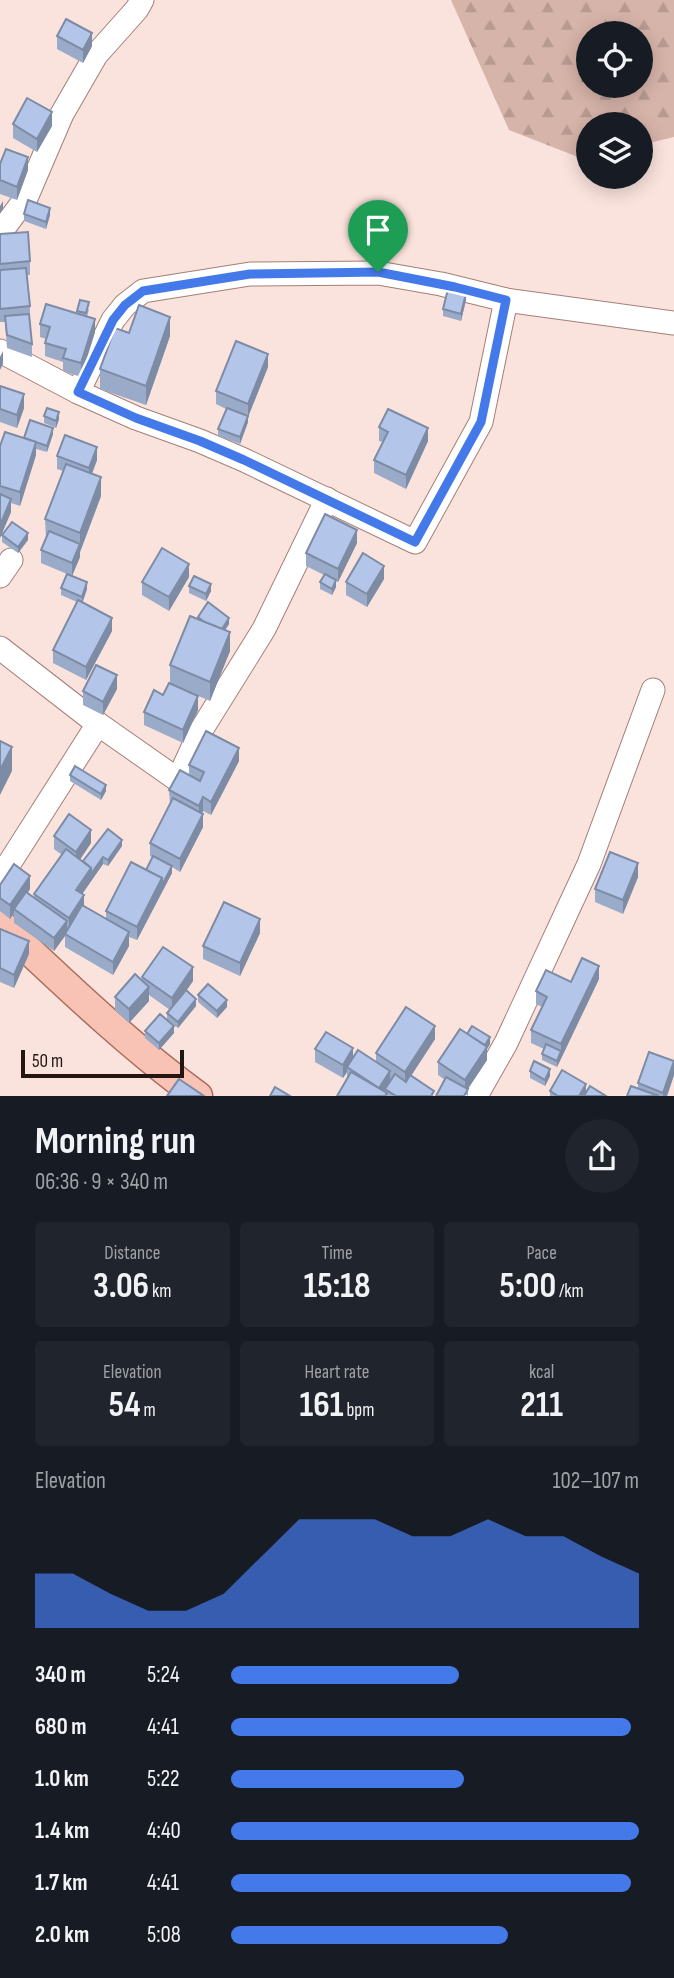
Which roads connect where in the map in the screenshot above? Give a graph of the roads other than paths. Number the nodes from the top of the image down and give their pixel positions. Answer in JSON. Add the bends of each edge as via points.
{"nodes":[{"id":1,"x":142,"y":0,"type":"edge"},
{"id":2,"x":0,"y":233,"type":"edge"},
{"id":3,"x":506,"y":300,"type":"junction"},
{"id":4,"x":674,"y":323,"type":"edge"},
{"id":5,"x":0,"y":351,"type":"edge"},
{"id":6,"x":78,"y":392,"type":"junction"},
{"id":7,"x":327,"y":499,"type":"junction"},
{"id":8,"x":0,"y":648,"type":"edge"},
{"id":9,"x":653,"y":691,"type":"dead end"},
{"id":10,"x":98,"y":724,"type":"junction"},
{"id":11,"x":0,"y":878,"type":"edge"},
{"id":12,"x":0,"y":923,"type":"edge"},
{"id":13,"x":198,"y":1096,"type":"edge"},
{"id":14,"x":476,"y":1096,"type":"edge"}],
"edges":[{"from":1,"to":2,"type":"street","via":[[96,55],[62,114],[26,198]]},
{"from":3,"to":4,"type":"street"},
{"from":3,"to":6,"type":"street","via":[[378,272],[250,274],[143,291],[113,320]]},
{"from":3,"to":7,"type":"street","via":[[481,422],[415,542]]},
{"from":5,"to":6,"type":"street"},
{"from":6,"to":7,"type":"street"},
{"from":7,"to":10,"type":"street","via":[[264,629],[200,732],[178,780]]},
{"from":8,"to":10,"type":"street"},
{"from":9,"to":14,"type":"street","via":[[589,864],[506,1043]]},
{"from":10,"to":11,"type":"street"},
{"from":12,"to":13,"type":"main road","via":[[108,1023]]}]}
